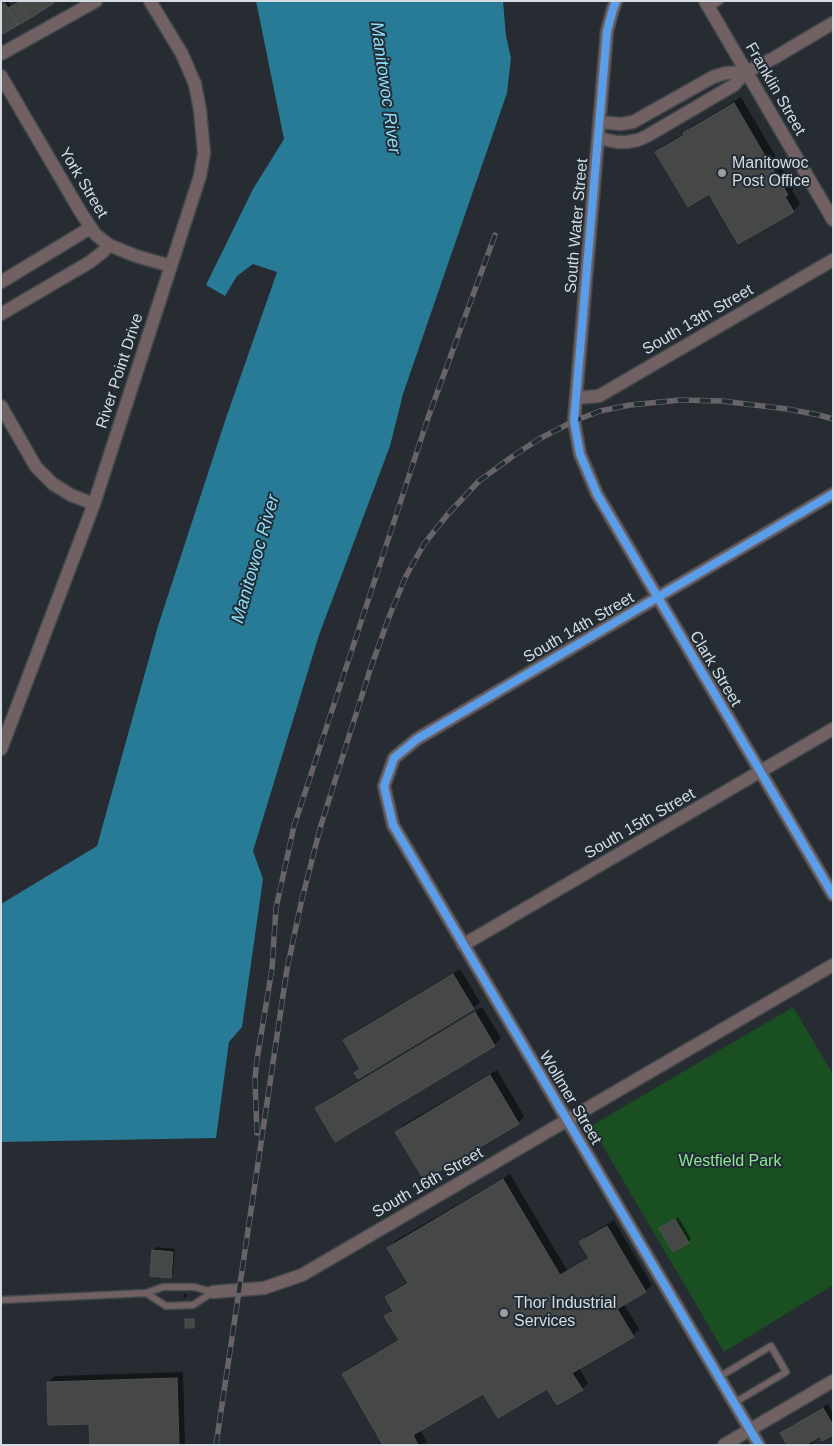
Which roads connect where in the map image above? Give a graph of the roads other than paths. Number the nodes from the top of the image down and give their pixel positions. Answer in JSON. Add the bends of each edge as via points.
{"nodes":[{"id":1,"x":96,"y":1,"type":"edge"},
{"id":2,"x":150,"y":1,"type":"edge"},
{"id":3,"x":616,"y":1,"type":"edge"},
{"id":4,"x":720,"y":1,"type":"edge"},
{"id":5,"x":707,"y":5,"type":"edge"},
{"id":6,"x":833,"y":24,"type":"edge"},
{"id":7,"x":1,"y":54,"type":"edge"},
{"id":8,"x":746,"y":72,"type":"junction"},
{"id":9,"x":1,"y":76,"type":"edge"},
{"id":10,"x":678,"y":97,"type":"junction"},
{"id":11,"x":687,"y":112,"type":"junction"},
{"id":12,"x":600,"y":122,"type":"junction"},
{"id":13,"x":598,"y":138,"type":"junction"},
{"id":14,"x":833,"y":220,"type":"edge"},
{"id":15,"x":90,"y":228,"type":"junction"},
{"id":16,"x":109,"y":245,"type":"junction"},
{"id":17,"x":833,"y":260,"type":"edge"},
{"id":18,"x":171,"y":266,"type":"junction"},
{"id":19,"x":1,"y":282,"type":"edge"},
{"id":20,"x":1,"y":314,"type":"edge"},
{"id":21,"x":576,"y":398,"type":"junction"},
{"id":22,"x":1,"y":406,"type":"edge"},
{"id":23,"x":580,"y":454,"type":"joint"},
{"id":24,"x":833,"y":494,"type":"edge"},
{"id":25,"x":94,"y":504,"type":"junction"},
{"id":26,"x":658,"y":598,"type":"junction"},
{"id":27,"x":833,"y":729,"type":"edge"},
{"id":28,"x":1,"y":750,"type":"edge"},
{"id":29,"x":394,"y":758,"type":"joint"},
{"id":30,"x":760,"y":772,"type":"junction"},
{"id":31,"x":833,"y":895,"type":"edge"},
{"id":32,"x":463,"y":945,"type":"junction"},
{"id":33,"x":833,"y":965,"type":"edge"},
{"id":34,"x":566,"y":1120,"type":"junction"},
{"id":35,"x":213,"y":1292,"type":"junction"},
{"id":36,"x":146,"y":1294,"type":"junction"},
{"id":37,"x":1,"y":1300,"type":"edge"},
{"id":38,"x":719,"y":1377,"type":"junction"},
{"id":39,"x":833,"y":1381,"type":"edge"},
{"id":40,"x":734,"y":1402,"type":"junction"},
{"id":41,"x":750,"y":1429,"type":"junction"},
{"id":42,"x":724,"y":1445,"type":"edge"},
{"id":43,"x":759,"y":1445,"type":"edge"}],
"edges":[{"from":1,"to":7,"type":"street"},
{"from":2,"to":18,"type":"street","name":"River Point Drive","via":[[182,54],[195,84],[204,153],[200,176]]},
{"from":3,"to":12,"type":"street","name":"South Water Street","via":[[607,31]]},
{"from":4,"to":5,"type":"lane"},
{"from":5,"to":8,"type":"street","name":"Franklin Street"},
{"from":6,"to":8,"type":"street"},
{"from":8,"to":10,"type":"street","via":[[714,77]]},
{"from":8,"to":11,"type":"street","via":[[734,85]]},
{"from":8,"to":14,"type":"street","name":"Franklin Street"},
{"from":9,"to":15,"type":"street","name":"York Street"},
{"from":10,"to":11,"type":"lane"},
{"from":10,"to":12,"type":"street","via":[[633,122]]},
{"from":11,"to":13,"type":"street","via":[[638,140],[617,142]]},
{"from":12,"to":13,"type":"street","name":"South Water Street"},
{"from":13,"to":21,"type":"street","name":"South Water Street"},
{"from":15,"to":16,"type":"street","name":"York Street"},
{"from":15,"to":19,"type":"street"},
{"from":16,"to":18,"type":"street","name":"York Street"},
{"from":16,"to":20,"type":"street","via":[[90,262]]},
{"from":17,"to":21,"type":"street","name":"South 13th Street","via":[[599,396]]},
{"from":18,"to":25,"type":"street","name":"River Point Drive"},
{"from":21,"to":23,"type":"street","name":"South Water Street","via":[[574,421]]},
{"from":22,"to":25,"type":"street","via":[[36,467],[53,484]]},
{"from":23,"to":26,"type":"street","name":"Clark Street","via":[[596,494]]},
{"from":24,"to":26,"type":"street","name":"South 14th Street"},
{"from":25,"to":28,"type":"street","name":"River Point Drive"},
{"from":26,"to":29,"type":"street","name":"South 14th Street","via":[[417,738]]},
{"from":26,"to":30,"type":"street","name":"Clark Street"},
{"from":27,"to":30,"type":"street","name":"South 15th Street"},
{"from":29,"to":32,"type":"street","name":"Wollmer Street","via":[[384,786],[393,824]]},
{"from":30,"to":31,"type":"street","name":"Clark Street"},
{"from":30,"to":32,"type":"street","name":"South 15th Street"},
{"from":32,"to":34,"type":"street","name":"Wollmer Street"},
{"from":33,"to":34,"type":"street","name":"South 16th Street"},
{"from":34,"to":35,"type":"street","name":"South 16th Street","via":[[302,1275],[264,1288]]},
{"from":34,"to":38,"type":"street","name":"Wollmer Street"},
{"from":35,"to":36,"type":"lane","name":"South 16th Street","via":[[194,1287],[163,1287]]},
{"from":35,"to":36,"type":"lane","via":[[194,1305],[166,1306]]},
{"from":36,"to":37,"type":"lane","name":"South 16th Street"},
{"from":38,"to":40,"type":"street","name":"Wollmer Street"},
{"from":38,"to":40,"type":"lane","via":[[771,1346],[786,1372]]},
{"from":39,"to":41,"type":"street"},
{"from":40,"to":41,"type":"street","name":"Wollmer Street"},
{"from":41,"to":42,"type":"street"},
{"from":41,"to":43,"type":"street","name":"Wollmer Street"}]}
